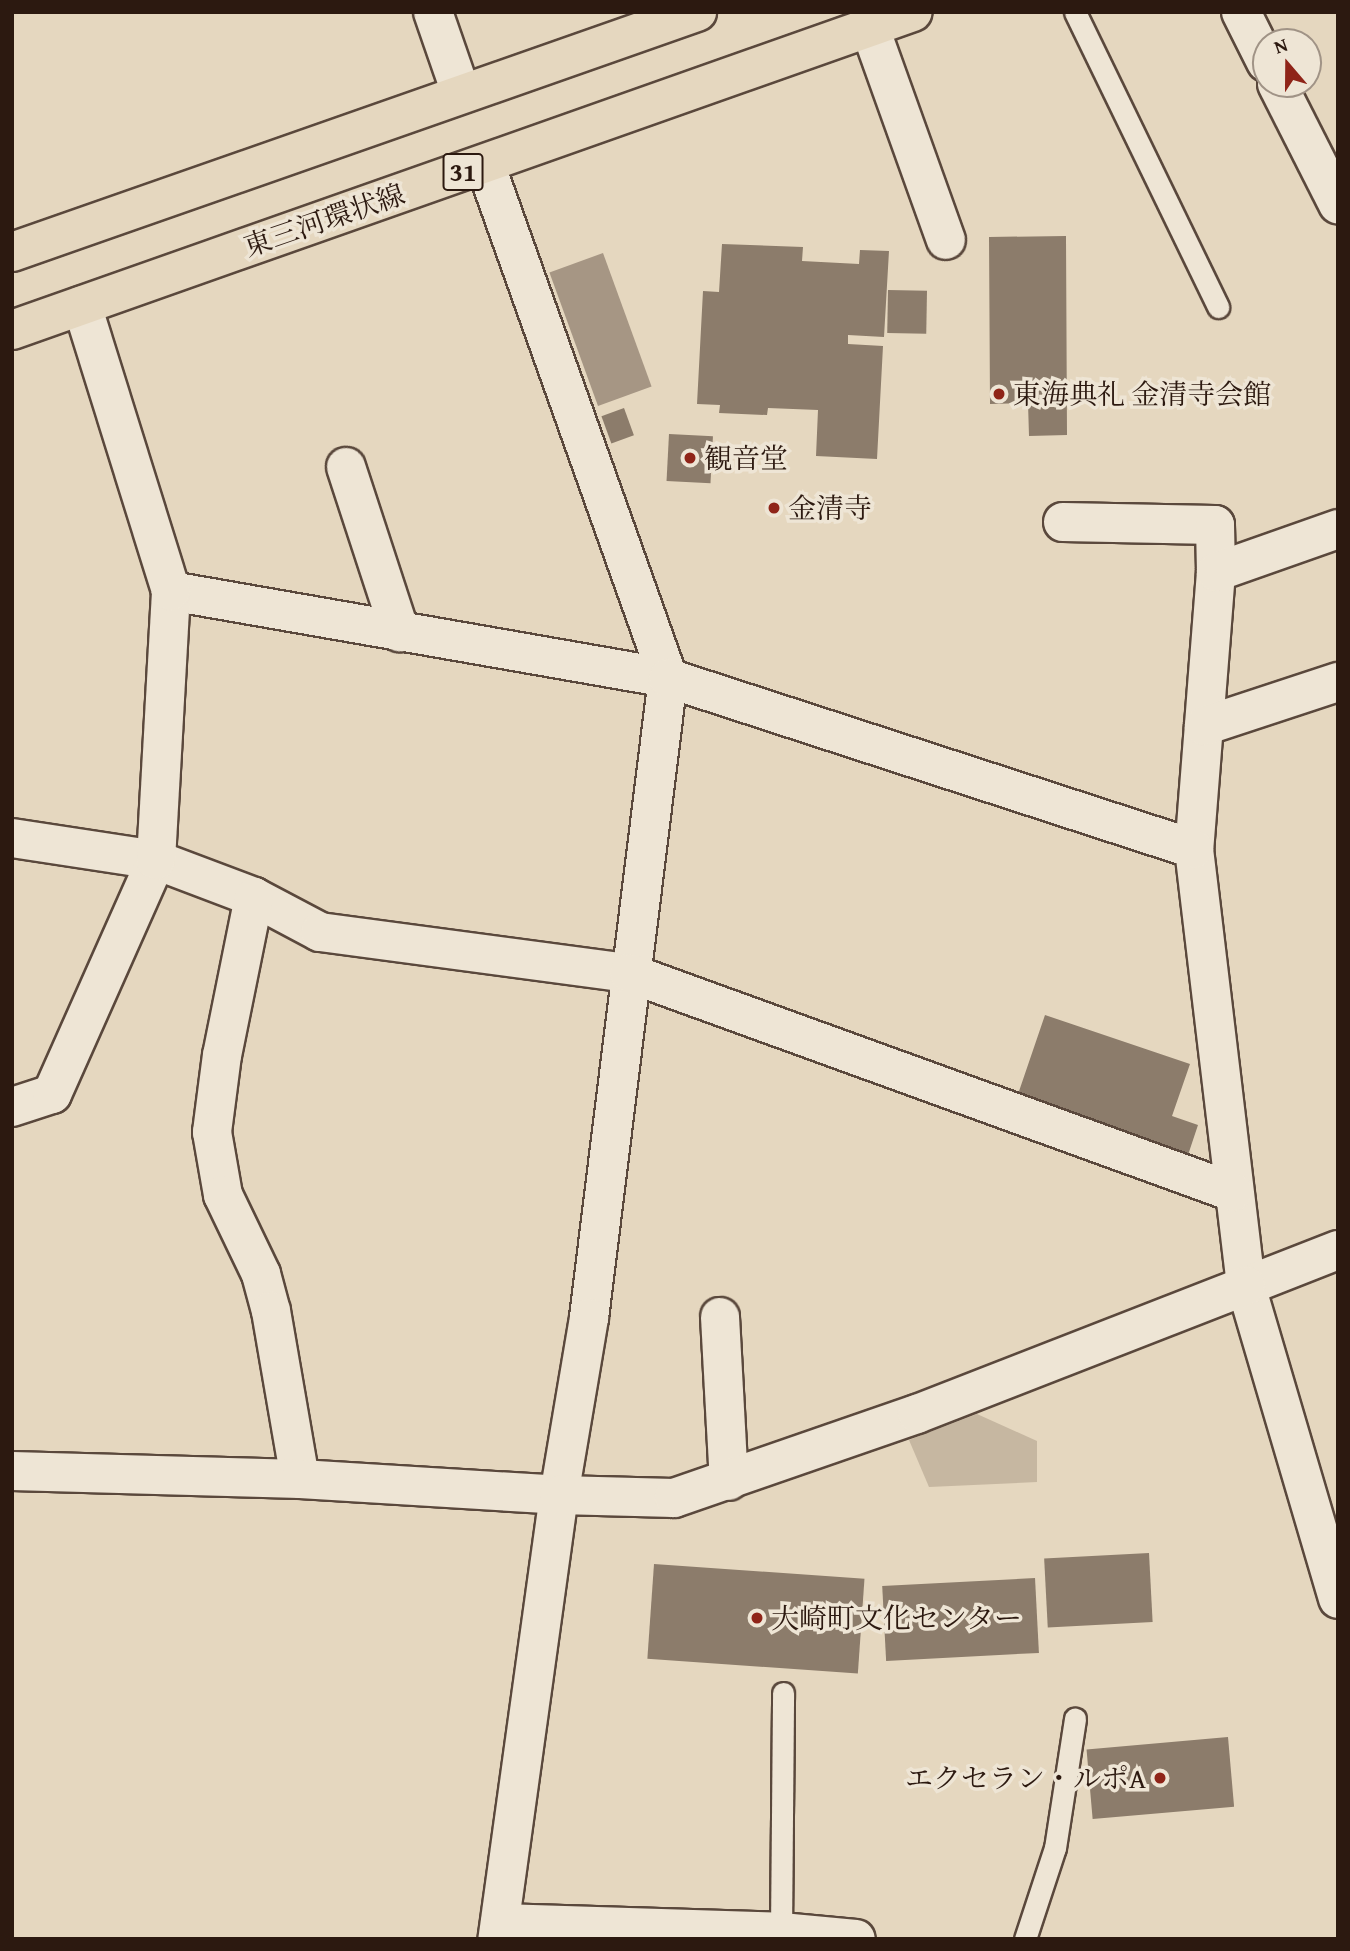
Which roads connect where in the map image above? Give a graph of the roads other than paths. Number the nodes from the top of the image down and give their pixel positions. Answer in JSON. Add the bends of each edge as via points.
{"nodes":[{"id":1,"x":433,"y":12,"type":"edge"},
{"id":2,"x":697,"y":12,"type":"edge"},
{"id":3,"x":914,"y":12,"type":"edge"},
{"id":4,"x":1075,"y":12,"type":"edge"},
{"id":5,"x":1241,"y":12,"type":"edge"},
{"id":6,"x":870,"y":28,"type":"junction"},
{"id":7,"x":1252,"y":34,"type":"edge"},
{"id":8,"x":461,"y":93,"type":"junction"},
{"id":9,"x":1284,"y":98,"type":"edge"},
{"id":10,"x":485,"y":164,"type":"junction"},
{"id":11,"x":1338,"y":204,"type":"edge"},
{"id":12,"x":946,"y":240,"type":"dead end"},
{"id":13,"x":12,"y":252,"type":"edge"},
{"id":14,"x":82,"y":306,"type":"junction"},
{"id":15,"x":1218,"y":307,"type":"dead end"},
{"id":16,"x":12,"y":330,"type":"edge"},
{"id":17,"x":346,"y":467,"type":"dead end"},
{"id":18,"x":1063,"y":522,"type":"dead end"},
{"id":19,"x":1338,"y":529,"type":"edge"},
{"id":20,"x":1216,"y":572,"type":"junction"},
{"id":21,"x":171,"y":591,"type":"junction"},
{"id":22,"x":400,"y":632,"type":"junction"},
{"id":23,"x":668,"y":678,"type":"junction"},
{"id":24,"x":1338,"y":682,"type":"edge"},
{"id":25,"x":1204,"y":726,"type":"junction"},
{"id":26,"x":12,"y":838,"type":"edge"},
{"id":27,"x":1194,"y":849,"type":"junction"},
{"id":28,"x":156,"y":860,"type":"junction"},
{"id":29,"x":254,"y":897,"type":"junction"},
{"id":30,"x":629,"y":973,"type":"junction"},
{"id":31,"x":12,"y":1107,"type":"edge"},
{"id":32,"x":1233,"y":1192,"type":"junction"},
{"id":33,"x":1338,"y":1250,"type":"edge"},
{"id":34,"x":1246,"y":1286,"type":"junction"},
{"id":35,"x":720,"y":1317,"type":"dead end"},
{"id":36,"x":12,"y":1471,"type":"edge"},
{"id":37,"x":300,"y":1479,"type":"junction"},
{"id":38,"x":729,"y":1481,"type":"junction"},
{"id":39,"x":559,"y":1494,"type":"junction"},
{"id":40,"x":1338,"y":1599,"type":"edge"},
{"id":41,"x":783,"y":1693,"type":"dead end"},
{"id":42,"x":1075,"y":1719,"type":"dead end"},
{"id":43,"x":498,"y":1931,"type":"edge"},
{"id":44,"x":781,"y":1932,"type":"junction"},
{"id":45,"x":856,"y":1939,"type":"edge"},
{"id":46,"x":1024,"y":1939,"type":"edge"}],
"edges":[{"from":1,"to":8,"type":"street"},
{"from":2,"to":8,"type":"main road"},
{"from":3,"to":6,"type":"main road","name":"東三河環状線","number":"31"},
{"from":4,"to":15,"type":"lane"},
{"from":5,"to":7,"type":"street"},
{"from":6,"to":10,"type":"main road","name":"東三河環状線","number":"31"},
{"from":6,"to":12,"type":"street"},
{"from":8,"to":13,"type":"main road"},
{"from":9,"to":11,"type":"street"},
{"from":10,"to":14,"type":"main road","name":"東三河環状線","number":"31"},
{"from":10,"to":23,"type":"street"},
{"from":14,"to":16,"type":"main road","name":"東三河環状線","number":"31"},
{"from":14,"to":21,"type":"street"},
{"from":17,"to":22,"type":"street"},
{"from":18,"to":20,"type":"street","via":[[1215,525]]},
{"from":19,"to":20,"type":"street"},
{"from":20,"to":25,"type":"street"},
{"from":21,"to":22,"type":"street"},
{"from":21,"to":28,"type":"street"},
{"from":22,"to":23,"type":"street"},
{"from":23,"to":27,"type":"street"},
{"from":23,"to":30,"type":"street"},
{"from":24,"to":25,"type":"street"},
{"from":25,"to":27,"type":"street"},
{"from":26,"to":28,"type":"street"},
{"from":27,"to":32,"type":"street"},
{"from":28,"to":29,"type":"street"},
{"from":28,"to":31,"type":"street","via":[[52,1094]]},
{"from":29,"to":30,"type":"street","via":[[320,932]]},
{"from":29,"to":37,"type":"street","via":[[222,1055],[212,1132],[223,1195],[261,1274],[271,1311]]},
{"from":30,"to":32,"type":"street"},
{"from":30,"to":39,"type":"street","via":[[589,1318]]},
{"from":32,"to":34,"type":"street"},
{"from":33,"to":34,"type":"street"},
{"from":34,"to":38,"type":"street","via":[[917,1414]]},
{"from":34,"to":40,"type":"street"},
{"from":35,"to":38,"type":"street"},
{"from":36,"to":37,"type":"street"},
{"from":37,"to":39,"type":"street"},
{"from":38,"to":39,"type":"street","via":[[674,1498]]},
{"from":39,"to":43,"type":"street"},
{"from":41,"to":44,"type":"lane"},
{"from":42,"to":46,"type":"lane","via":[[1055,1848]]},
{"from":43,"to":44,"type":"street"},
{"from":44,"to":45,"type":"street"}]}
